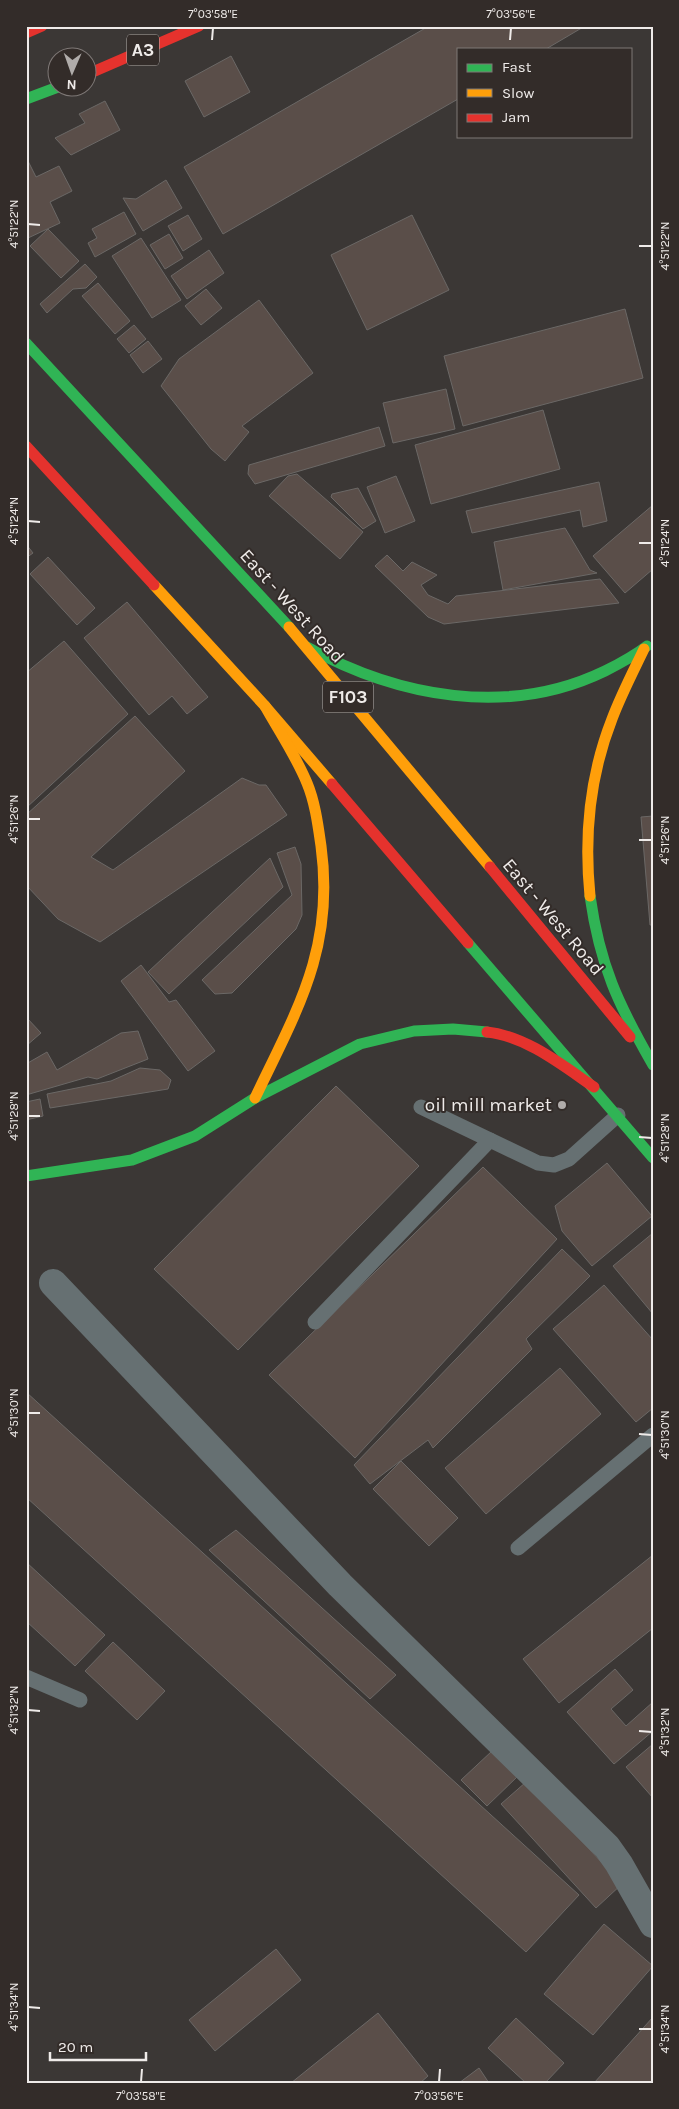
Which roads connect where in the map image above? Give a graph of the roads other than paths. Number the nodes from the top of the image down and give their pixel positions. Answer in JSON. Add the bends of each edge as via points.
{"nodes":[{"id":1,"x":42,"y":26,"type":"edge"},
{"id":2,"x":199,"y":26,"type":"edge"},
{"id":3,"x":26,"y":33,"type":"edge"},
{"id":4,"x":98,"y":70,"type":"edge"},
{"id":5,"x":48,"y":91,"type":"edge"},
{"id":6,"x":26,"y":99,"type":"edge"},
{"id":7,"x":26,"y":343,"type":"edge"},
{"id":8,"x":27,"y":450,"type":"edge"},
{"id":9,"x":648,"y":645,"type":"edge"},
{"id":10,"x":307,"y":647,"type":"junction"},
{"id":11,"x":265,"y":706,"type":"junction"},
{"id":12,"x":653,"y":1065,"type":"edge"},
{"id":13,"x":594,"y":1087,"type":"junction"},
{"id":14,"x":255,"y":1098,"type":"junction"},
{"id":15,"x":421,"y":1107,"type":"dead end"},
{"id":16,"x":618,"y":1115,"type":"junction"},
{"id":17,"x":490,"y":1140,"type":"junction"},
{"id":18,"x":653,"y":1158,"type":"edge"},
{"id":19,"x":26,"y":1176,"type":"edge"},
{"id":20,"x":53,"y":1283,"type":"dead end"},
{"id":21,"x":315,"y":1322,"type":"dead end"},
{"id":22,"x":653,"y":1435,"type":"edge"},
{"id":23,"x":518,"y":1548,"type":"dead end"},
{"id":24,"x":26,"y":1677,"type":"edge"},
{"id":25,"x":80,"y":1700,"type":"dead end"},
{"id":26,"x":653,"y":1924,"type":"edge"}],
"edges":[{"from":1,"to":3,"type":"main road"},
{"from":2,"to":4,"type":"main road","number":"A3"},
{"from":5,"to":6,"type":"main road"},
{"from":7,"to":10,"type":"main road","name":"East - West Road","number":"F103"},
{"from":8,"to":11,"type":"main road"},
{"from":9,"to":10,"type":"main road","via":[[600,675],[564,689],[521,697],[476,699],[384,682],[346,668]]},
{"from":9,"to":12,"type":"main road","via":[[611,721],[600,759],[591,806],[588,856],[599,949],[615,996]]},
{"from":10,"to":12,"type":"main road","name":"East - West Road","number":"F103"},
{"from":11,"to":13,"type":"main road"},
{"from":11,"to":14,"type":"main road","via":[[307,783],[318,825],[324,917],[312,970],[294,1017]]},
{"from":13,"to":14,"type":"main road","via":[[545,1053],[497,1033],[453,1029],[414,1031],[360,1044]]},
{"from":13,"to":16,"type":"main road"},
{"from":14,"to":19,"type":"main road","via":[[194,1136],[132,1160]]},
{"from":15,"to":17,"type":"lane"},
{"from":16,"to":17,"type":"lane","via":[[569,1159],[554,1165],[538,1163]]},
{"from":16,"to":18,"type":"main road"},
{"from":17,"to":21,"type":"lane"},
{"from":20,"to":26,"type":"street","via":[[340,1585],[606,1846]]},
{"from":22,"to":23,"type":"lane"},
{"from":24,"to":25,"type":"lane"}]}
